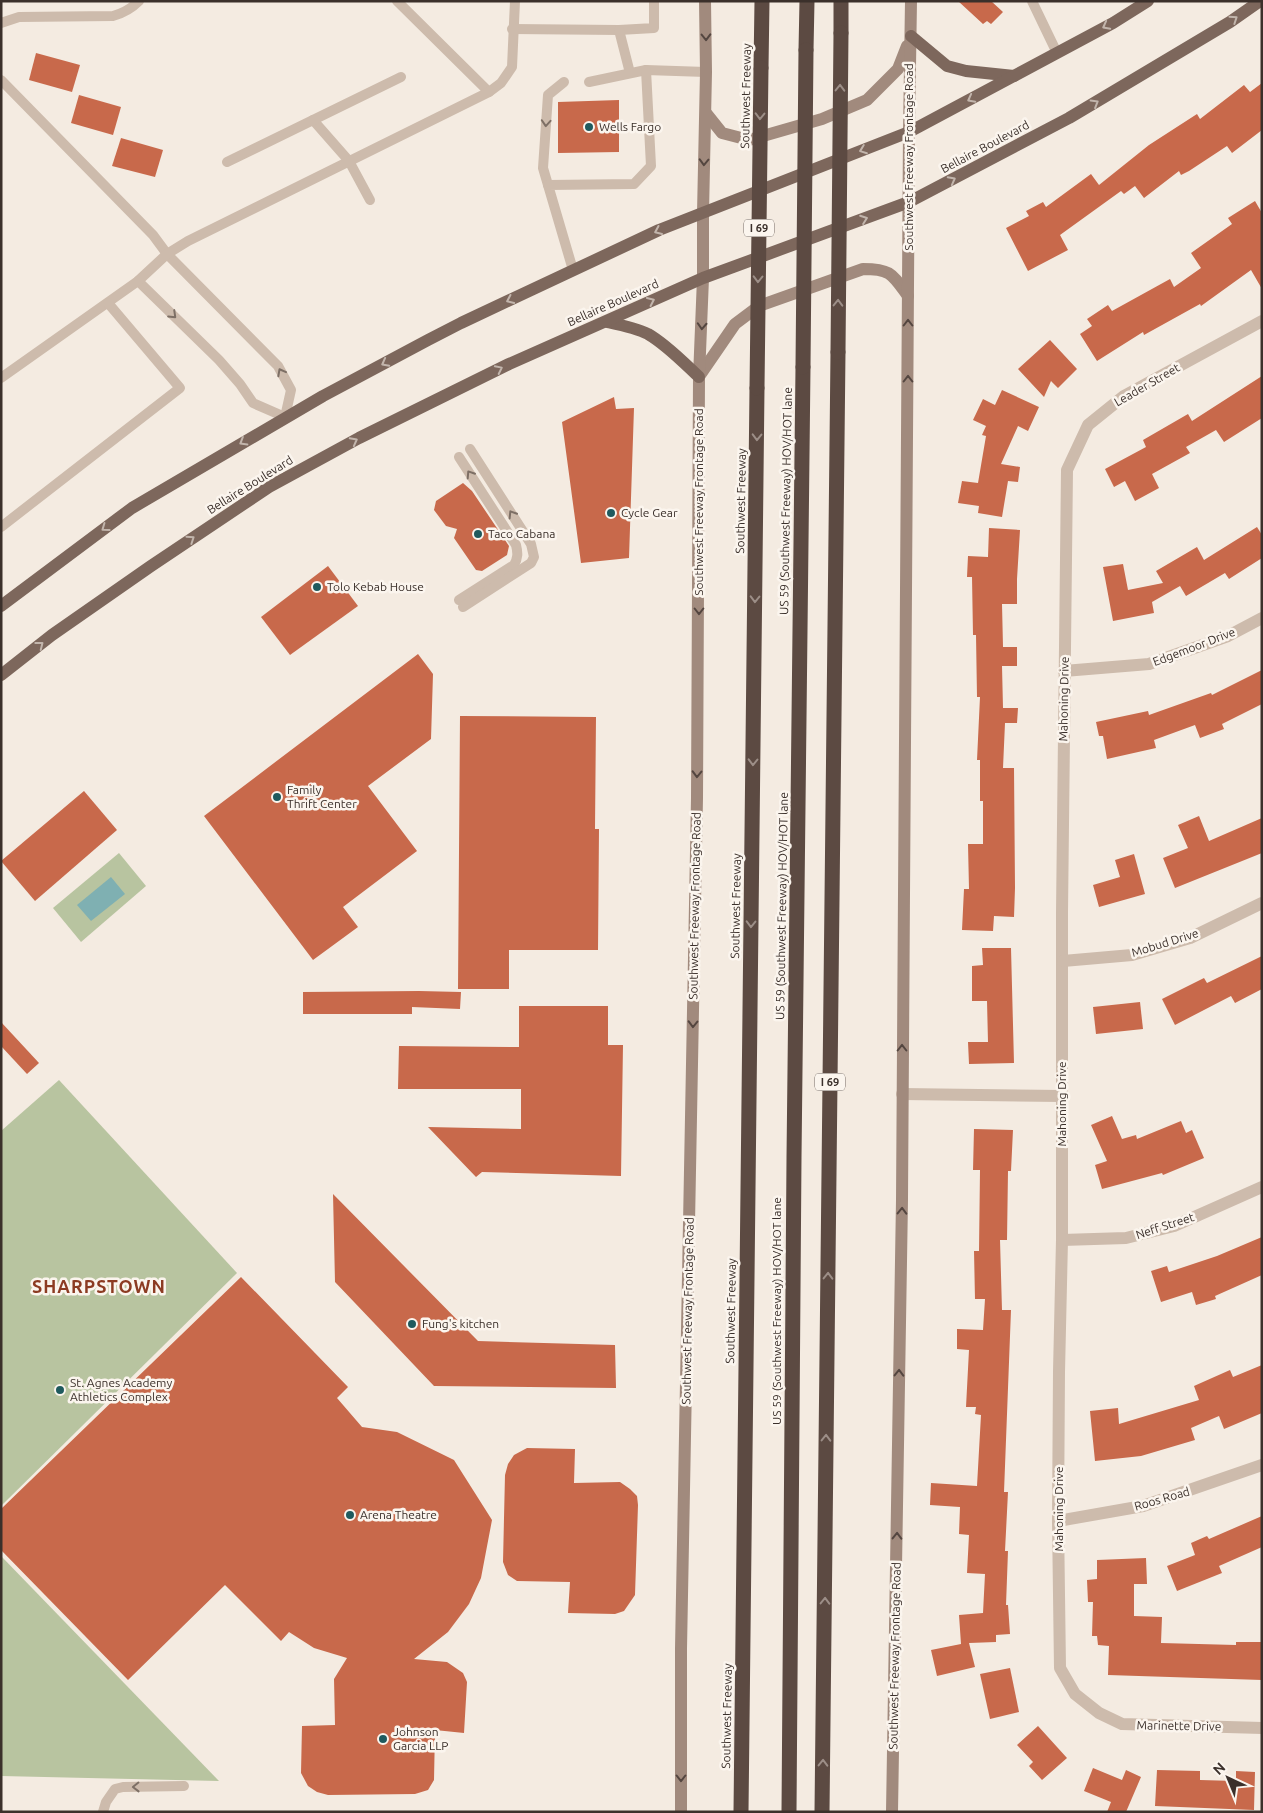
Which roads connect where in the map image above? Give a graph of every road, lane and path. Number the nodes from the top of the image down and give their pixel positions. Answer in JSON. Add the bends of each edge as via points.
{"nodes":[{"id":1,"x":139,"y":1,"type":"edge"},
{"id":2,"x":397,"y":1,"type":"edge"},
{"id":3,"x":515,"y":1,"type":"edge"},
{"id":4,"x":654,"y":1,"type":"edge"},
{"id":5,"x":705,"y":1,"type":"edge"},
{"id":6,"x":762,"y":1,"type":"edge"},
{"id":7,"x":807,"y":1,"type":"edge"},
{"id":8,"x":841,"y":1,"type":"edge"},
{"id":9,"x":911,"y":1,"type":"edge"},
{"id":10,"x":1032,"y":1,"type":"edge"},
{"id":11,"x":1148,"y":1,"type":"edge"},
{"id":12,"x":1260,"y":1,"type":"edge"},
{"id":13,"x":1134,"y":5,"type":"edge"},
{"id":14,"x":1,"y":23,"type":"edge"},
{"id":15,"x":512,"y":29,"type":"junction"},
{"id":16,"x":619,"y":30,"type":"junction"},
{"id":17,"x":910,"y":36,"type":"junction"},
{"id":18,"x":1057,"y":52,"type":"junction"},
{"id":19,"x":646,"y":70,"type":"junction"},
{"id":20,"x":706,"y":72,"type":"junction"},
{"id":21,"x":630,"y":73,"type":"junction"},
{"id":22,"x":1014,"y":76,"type":"junction"},
{"id":23,"x":401,"y":77,"type":"dead end"},
{"id":24,"x":1,"y":80,"type":"edge"},
{"id":25,"x":564,"y":82,"type":"dead end"},
{"id":26,"x":589,"y":82,"type":"dead end"},
{"id":27,"x":489,"y":92,"type":"junction"},
{"id":28,"x":706,"y":113,"type":"junction"},
{"id":29,"x":313,"y":120,"type":"junction"},
{"id":30,"x":908,"y":132,"type":"junction"},
{"id":31,"x":349,"y":161,"type":"junction"},
{"id":32,"x":227,"y":162,"type":"dead end"},
{"id":33,"x":548,"y":186,"type":"junction"},
{"id":34,"x":370,"y":200,"type":"dead end"},
{"id":35,"x":909,"y":202,"type":"junction"},
{"id":36,"x":703,"y":213,"type":"junction"},
{"id":37,"x":167,"y":254,"type":"junction"},
{"id":38,"x":573,"y":270,"type":"junction"},
{"id":39,"x":703,"y":278,"type":"junction"},
{"id":40,"x":138,"y":281,"type":"junction"},
{"id":41,"x":908,"y":296,"type":"junction"},
{"id":42,"x":108,"y":302,"type":"junction"},
{"id":43,"x":1262,"y":321,"type":"edge"},
{"id":44,"x":607,"y":322,"type":"junction"},
{"id":45,"x":699,"y":377,"type":"junction"},
{"id":46,"x":1,"y":378,"type":"edge"},
{"id":47,"x":285,"y":417,"type":"junction"},
{"id":48,"x":470,"y":449,"type":"dead end"},
{"id":49,"x":459,"y":457,"type":"dead end"},
{"id":50,"x":1067,"y":480,"type":"joint"},
{"id":51,"x":1,"y":527,"type":"edge"},
{"id":52,"x":1,"y":606,"type":"edge"},
{"id":53,"x":1262,"y":618,"type":"edge"},
{"id":54,"x":1064,"y":671,"type":"junction"},
{"id":55,"x":1,"y":675,"type":"edge"},
{"id":56,"x":1262,"y":903,"type":"edge"},
{"id":57,"x":1062,"y":961,"type":"junction"},
{"id":58,"x":902,"y":1094,"type":"junction"},
{"id":59,"x":1062,"y":1096,"type":"junction"},
{"id":60,"x":1262,"y":1187,"type":"edge"},
{"id":61,"x":1062,"y":1240,"type":"junction"},
{"id":62,"x":1262,"y":1465,"type":"edge"},
{"id":63,"x":1058,"y":1521,"type":"junction"},
{"id":64,"x":1099,"y":1713,"type":"joint"},
{"id":65,"x":1262,"y":1728,"type":"edge"},
{"id":66,"x":184,"y":1786,"type":"dead end"},
{"id":67,"x":103,"y":1812,"type":"edge"},
{"id":68,"x":681,"y":1812,"type":"edge"},
{"id":69,"x":741,"y":1812,"type":"edge"},
{"id":70,"x":789,"y":1812,"type":"edge"},
{"id":71,"x":822,"y":1812,"type":"edge"},
{"id":72,"x":892,"y":1812,"type":"edge"}],
"edges":[{"from":1,"to":14,"type":"lane","via":[[131,9],[113,16],[19,17]]},
{"from":2,"to":27,"type":"lane"},
{"from":3,"to":15,"type":"lane"},
{"from":4,"to":16,"type":"lane","via":[[654,28]]},
{"from":5,"to":20,"type":"main road","name":"Southwest Freeway Frontage Road","one_way":true},
{"from":6,"to":69,"type":"highway","name":"Southwest Freeway","number":"I 69","one_way":true,"bridge":true},
{"from":7,"to":70,"type":"highway","name":"US 59 (Southwest Freeway) HOV/HOT lane","bridge":true},
{"from":71,"to":8,"type":"highway","number":"I 69","one_way":true,"bridge":true},
{"from":9,"to":17,"type":"main road","name":"Southwest Freeway Frontage Road"},
{"from":10,"to":18,"type":"lane"},
{"from":11,"to":13,"type":"main road"},
{"from":35,"to":12,"type":"main road","name":"Bellaire Boulevard","one_way":true,"via":[[1069,118]]},
{"from":13,"to":18,"type":"main road","one_way":true},
{"from":15,"to":16,"type":"lane"},
{"from":15,"to":27,"type":"lane","via":[[512,67],[501,83]]},
{"from":16,"to":21,"type":"lane"},
{"from":17,"to":22,"type":"main road","via":[[947,66]]},
{"from":17,"to":28,"type":"main road","via":[[898,69],[867,100],[822,118],[749,140],[722,133]]},
{"from":17,"to":30,"type":"main road","name":"Southwest Freeway Frontage Road"},
{"from":18,"to":22,"type":"main road"},
{"from":19,"to":20,"type":"lane"},
{"from":19,"to":21,"type":"lane"},
{"from":19,"to":33,"type":"lane","via":[[651,166],[634,184]]},
{"from":20,"to":28,"type":"main road","name":"Southwest Freeway Frontage Road"},
{"from":21,"to":26,"type":"lane"},
{"from":22,"to":30,"type":"main road","one_way":true},
{"from":23,"to":29,"type":"lane"},
{"from":24,"to":37,"type":"lane","via":[[153,235]]},
{"from":25,"to":33,"type":"lane","one_way":true,"via":[[548,95],[543,168]]},
{"from":27,"to":31,"type":"lane"},
{"from":28,"to":36,"type":"main road","name":"Southwest Freeway Frontage Road","one_way":true},
{"from":29,"to":31,"type":"lane"},
{"from":29,"to":32,"type":"lane"},
{"from":30,"to":35,"type":"main road","name":"Southwest Freeway Frontage Road"},
{"from":30,"to":36,"type":"main road","one_way":true},
{"from":31,"to":34,"type":"lane"},
{"from":31,"to":37,"type":"lane"},
{"from":33,"to":38,"type":"lane"},
{"from":39,"to":35,"type":"main road","name":"Bellaire Boulevard","one_way":true},
{"from":35,"to":41,"type":"main road","name":"Southwest Freeway Frontage Road"},
{"from":36,"to":38,"type":"main road","one_way":true},
{"from":36,"to":39,"type":"main road","name":"Southwest Freeway Frontage Road"},
{"from":37,"to":40,"type":"lane"},
{"from":47,"to":37,"type":"lane","one_way":true,"via":[[291,390],[278,366]]},
{"from":38,"to":47,"type":"main road","one_way":true,"via":[[461,323]]},
{"from":44,"to":39,"type":"main road","name":"Bellaire Boulevard","one_way":true},
{"from":39,"to":45,"type":"main road","name":"Southwest Freeway Frontage Road","one_way":true},
{"from":40,"to":42,"type":"lane"},
{"from":40,"to":47,"type":"lane","one_way":true,"via":[[219,360],[253,402]]},
{"from":41,"to":45,"type":"main road","via":[[893,275],[881,269],[863,269],[759,306],[735,324]]},
{"from":58,"to":41,"type":"main road","name":"Southwest Freeway Frontage Road","one_way":true},
{"from":42,"to":46,"type":"lane"},
{"from":42,"to":51,"type":"lane","via":[[180,388]]},
{"from":43,"to":50,"type":"street","name":"Leader Street","via":[[1124,396],[1088,425],[1067,470]]},
{"from":44,"to":45,"type":"main road","via":[[648,334]]},
{"from":55,"to":44,"type":"main road","name":"Bellaire Boulevard","one_way":true,"via":[[150,566],[269,487],[508,364]]},
{"from":45,"to":68,"type":"main road","name":"Southwest Freeway Frontage Road","one_way":true,"via":[[697,798],[681,1640]]},
{"from":47,"to":52,"type":"main road","one_way":true,"via":[[132,508]]},
{"from":48,"to":49,"type":"lane","via":[[531,544],[534,557],[531,563],[461,604],[514,565],[518,551]]},
{"from":50,"to":54,"type":"street","name":"Mahoning Drive"},
{"from":53,"to":54,"type":"street","name":"Edgemoor Drive","via":[[1228,636],[1149,664]]},
{"from":54,"to":57,"type":"street","name":"Mahoning Drive"},
{"from":56,"to":57,"type":"street","name":"Mobud Drive","via":[[1190,938],[1132,955]]},
{"from":57,"to":59,"type":"street","name":"Mahoning Drive"},
{"from":58,"to":59,"type":"street"},
{"from":72,"to":58,"type":"main road","name":"Southwest Freeway Frontage Road","one_way":true},
{"from":59,"to":61,"type":"street","name":"Mahoning Drive"},
{"from":60,"to":61,"type":"street","name":"Neff Street","via":[[1174,1226],[1145,1234],[1126,1238]]},
{"from":61,"to":63,"type":"street","name":"Mahoning Drive"},
{"from":62,"to":63,"type":"street","name":"Roos Road","via":[[1143,1506]]},
{"from":63,"to":64,"type":"street","name":"Mahoning Drive","via":[[1060,1668],[1074,1694]]},
{"from":64,"to":65,"type":"street","name":"Marinette Drive","via":[[1122,1724]]},
{"from":66,"to":67,"type":"lane","one_way":true,"via":[[115,1789]]}]}
